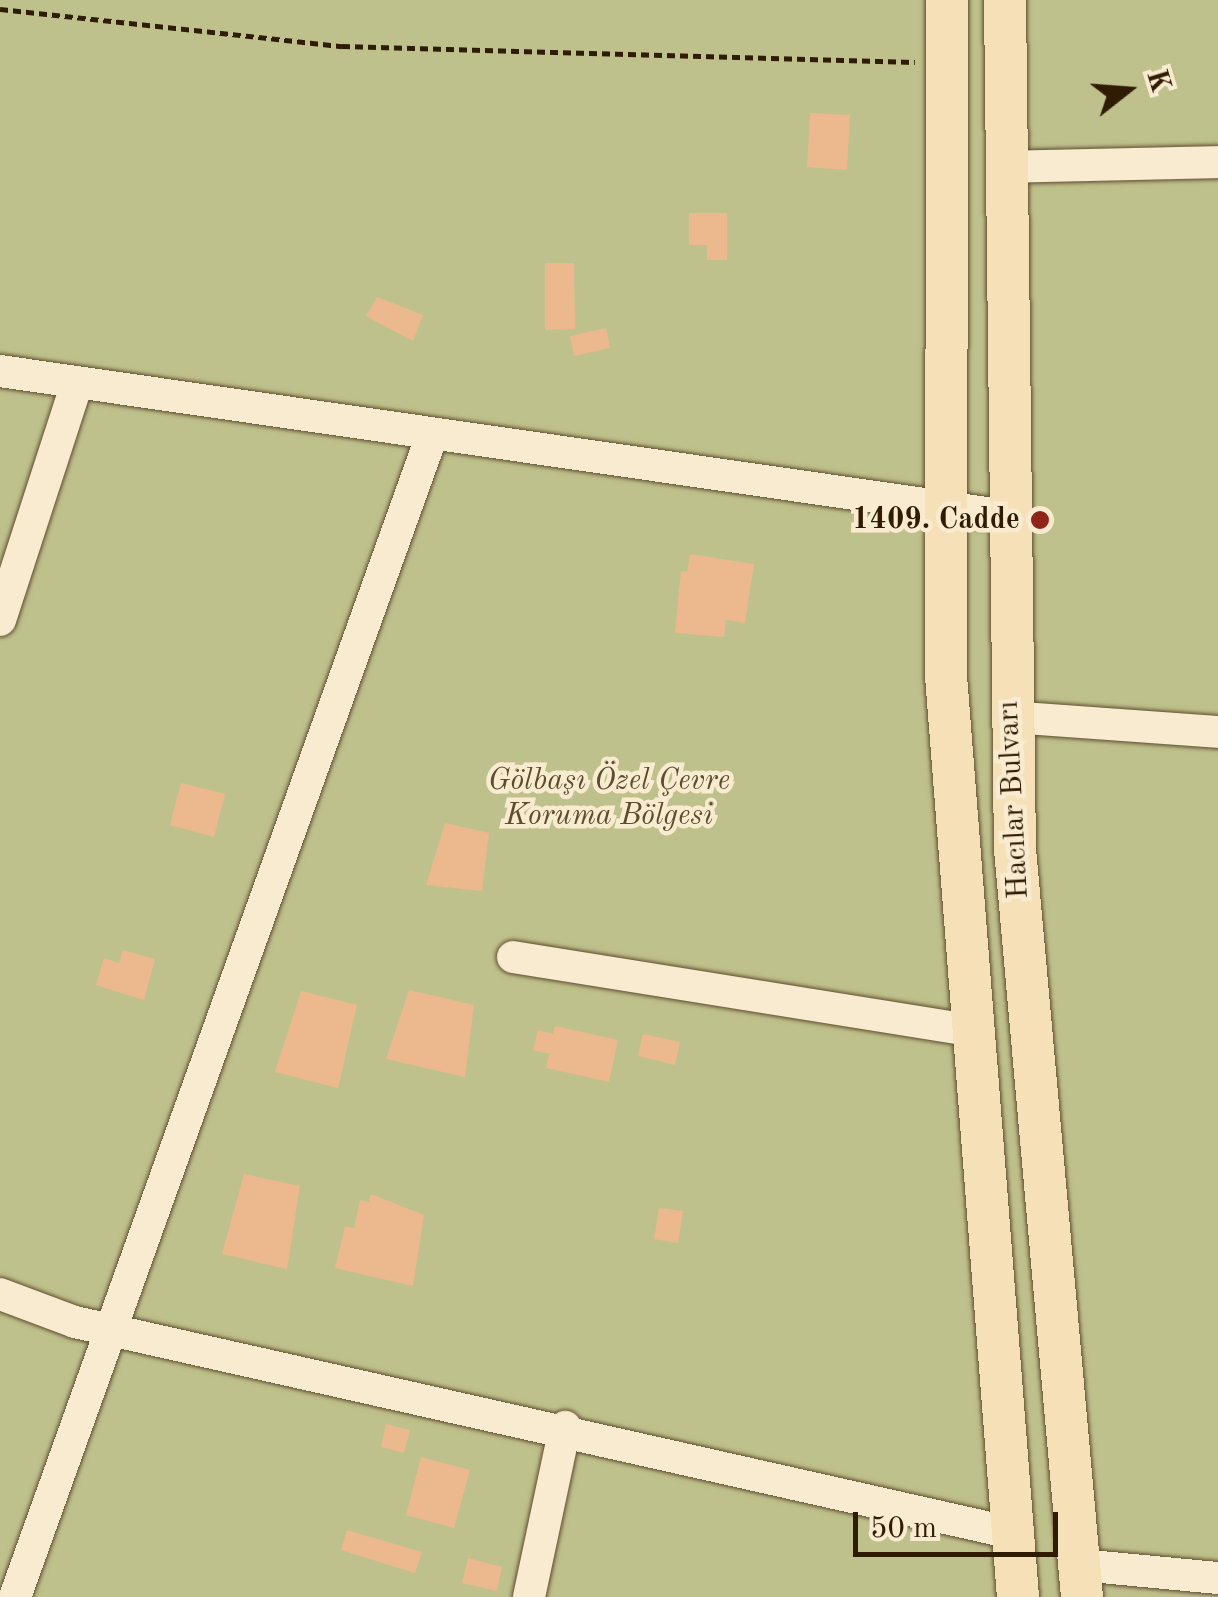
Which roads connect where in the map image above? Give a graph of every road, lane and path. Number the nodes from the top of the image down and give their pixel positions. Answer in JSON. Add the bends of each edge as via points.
{"nodes":[{"id":1,"x":947,"y":0,"type":"edge"},
{"id":2,"x":1005,"y":0,"type":"edge"},
{"id":3,"x":0,"y":9,"type":"edge"},
{"id":4,"x":946,"y":63,"type":"junction"},
{"id":5,"x":1218,"y":162,"type":"edge"},
{"id":6,"x":1006,"y":167,"type":"junction"},
{"id":7,"x":0,"y":371,"type":"edge"},
{"id":8,"x":77,"y":383,"type":"junction"},
{"id":9,"x":431,"y":438,"type":"junction"},
{"id":10,"x":945,"y":509,"type":"junction"},
{"id":11,"x":1007,"y":516,"type":"junction"},
{"id":12,"x":0,"y":620,"type":"edge"},
{"id":13,"x":1010,"y":717,"type":"junction"},
{"id":14,"x":1218,"y":732,"type":"edge"},
{"id":15,"x":513,"y":957,"type":"dead end"},
{"id":16,"x":970,"y":1030,"type":"junction"},
{"id":17,"x":0,"y":1294,"type":"edge"},
{"id":18,"x":112,"y":1327,"type":"junction"},
{"id":19,"x":564,"y":1428,"type":"junction"},
{"id":20,"x":1012,"y":1533,"type":"junction"},
{"id":21,"x":1218,"y":1578,"type":"edge"},
{"id":22,"x":1081,"y":1581,"type":"edge"},
{"id":23,"x":15,"y":1597,"type":"edge"},
{"id":24,"x":529,"y":1597,"type":"edge"},
{"id":25,"x":1018,"y":1597,"type":"edge"}],
"edges":[{"from":1,"to":4,"type":"main road","name":"Hacılar Bulvarı"},
{"from":2,"to":6,"type":"main road","name":"Hacılar Bulvarı"},
{"from":3,"to":4,"type":"path","via":[[342,46]]},
{"from":4,"to":10,"type":"main road","name":"Hacılar Bulvarı"},
{"from":5,"to":6,"type":"street"},
{"from":6,"to":11,"type":"main road","name":"Hacılar Bulvarı"},
{"from":7,"to":8,"type":"street"},
{"from":8,"to":9,"type":"street"},
{"from":8,"to":12,"type":"street"},
{"from":9,"to":10,"type":"street"},
{"from":9,"to":18,"type":"street"},
{"from":10,"to":11,"type":"street"},
{"from":10,"to":16,"type":"main road","name":"Hacılar Bulvarı","via":[[949,757]]},
{"from":11,"to":13,"type":"main road","name":"Hacılar Bulvarı"},
{"from":13,"to":14,"type":"street"},
{"from":13,"to":22,"type":"main road","name":"Hacılar Bulvarı","via":[[1032,1071]]},
{"from":15,"to":16,"type":"street"},
{"from":16,"to":20,"type":"main road","name":"Hacılar Bulvarı"},
{"from":17,"to":18,"type":"street","via":[[76,1322]]},
{"from":18,"to":19,"type":"street"},
{"from":18,"to":23,"type":"street"},
{"from":19,"to":20,"type":"street"},
{"from":19,"to":24,"type":"street"},
{"from":20,"to":25,"type":"main road","name":"Hacılar Bulvarı"},
{"from":21,"to":22,"type":"street"}]}
